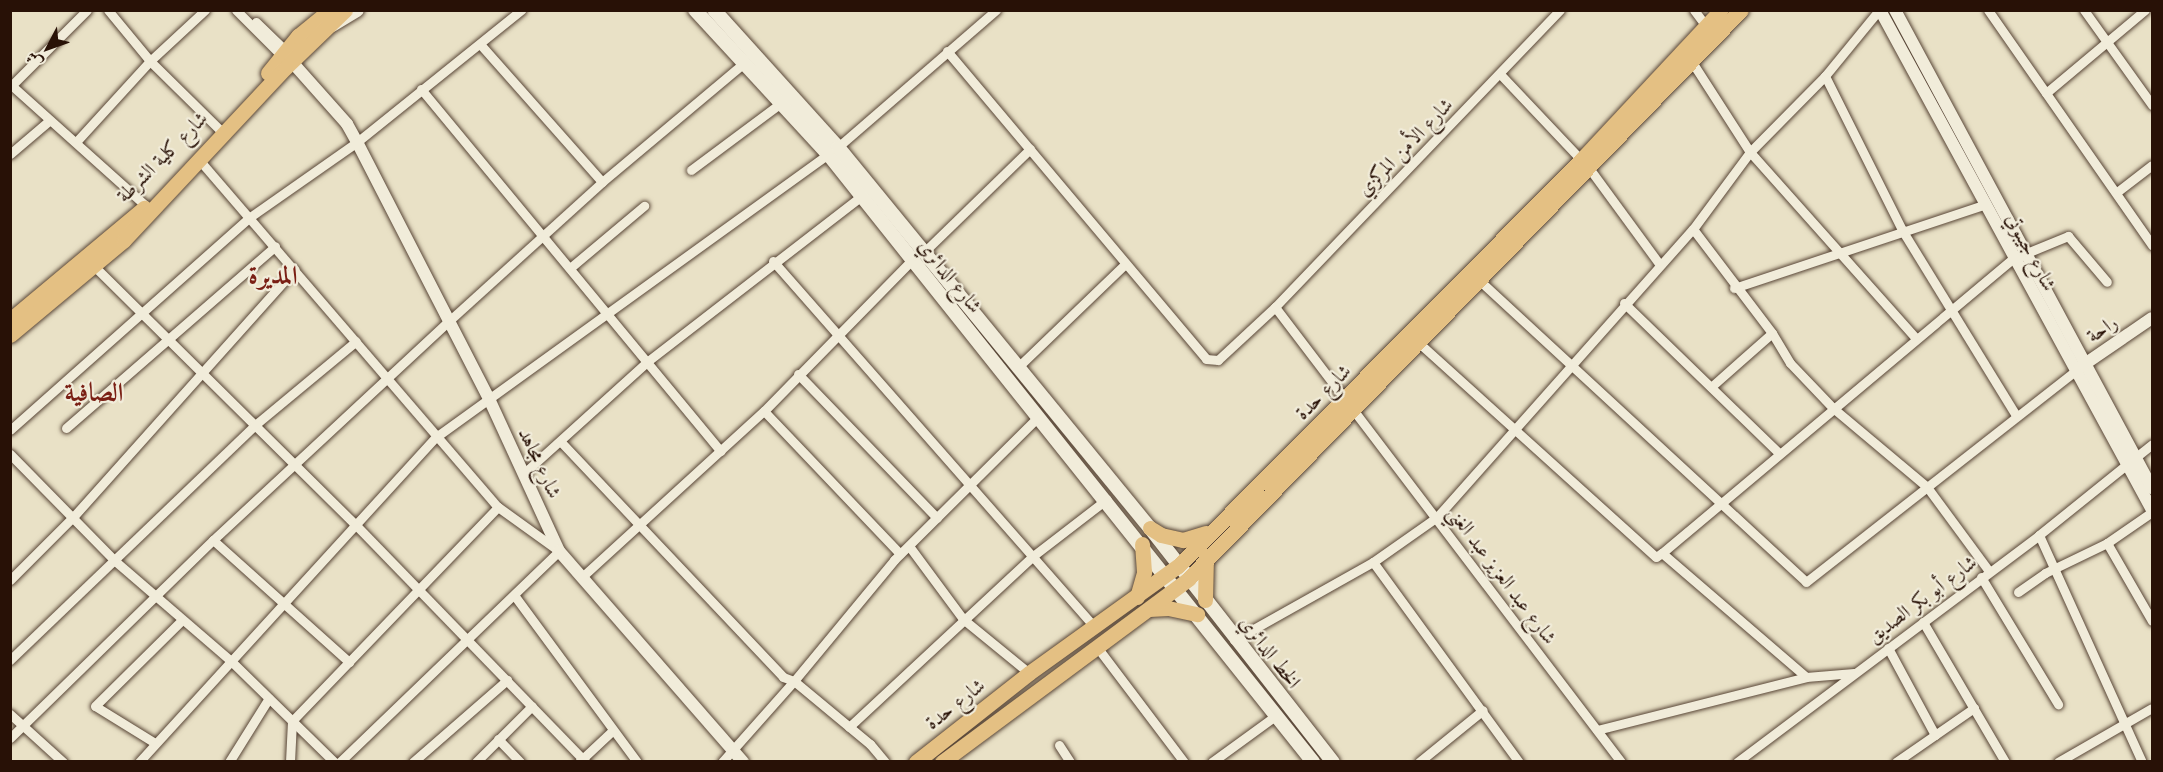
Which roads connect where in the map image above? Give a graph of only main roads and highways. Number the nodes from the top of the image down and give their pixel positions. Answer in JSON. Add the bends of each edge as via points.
{"nodes":[{"id":1,"x":330,"y":10,"type":"edge"},
{"id":2,"x":345,"y":10,"type":"edge"},
{"id":3,"x":357,"y":10,"type":"edge"},
{"id":4,"x":694,"y":10,"type":"edge"},
{"id":5,"x":714,"y":10,"type":"edge"},
{"id":6,"x":1721,"y":10,"type":"edge"},
{"id":7,"x":1741,"y":10,"type":"edge"},
{"id":8,"x":321,"y":20,"type":"edge"},
{"id":9,"x":287,"y":59,"type":"junction"},
{"id":10,"x":833,"y":151,"type":"junction"},
{"id":11,"x":1585,"y":163,"type":"junction"},
{"id":12,"x":10,"y":320,"type":"edge"},
{"id":13,"x":10,"y":335,"type":"edge"},
{"id":14,"x":1348,"y":407,"type":"junction"},
{"id":15,"x":1150,"y":528,"type":"junction"},
{"id":16,"x":1209,"y":532,"type":"junction"},
{"id":17,"x":1142,"y":544,"type":"junction"},
{"id":18,"x":1206,"y":556,"type":"junction"},
{"id":19,"x":1172,"y":570,"type":"junction"},
{"id":20,"x":1182,"y":583,"type":"junction"},
{"id":21,"x":1205,"y":600,"type":"junction"},
{"id":22,"x":1141,"y":604,"type":"junction"},
{"id":23,"x":1197,"y":614,"type":"junction"},
{"id":24,"x":916,"y":762,"type":"edge"},
{"id":25,"x":942,"y":762,"type":"edge"},
{"id":26,"x":1313,"y":762,"type":"edge"},
{"id":27,"x":1333,"y":762,"type":"edge"}],
"edges":[{"from":1,"to":8,"type":"main road","name":"شارع كلية الشرطة"},
{"from":2,"to":8,"type":"main road"},
{"from":3,"to":8,"type":"main road"},
{"from":4,"to":10,"type":"main road","name":"شارع الدائري","via":[[781,103]]},
{"from":5,"to":10,"type":"main road","name":"شارع الدائري"},
{"from":6,"to":11,"type":"main road","name":"شارع حدة"},
{"from":7,"to":11,"type":"main road","name":"شارع حدة"},
{"from":8,"to":9,"type":"main road","name":"شارع كلية الشرطة"},
{"from":9,"to":12,"type":"main road","name":"شارع كلية الشرطة","via":[[146,206]]},
{"from":9,"to":13,"type":"main road","name":"شارع كلية الشرطة","via":[[201,162],[94,266]]},
{"from":10,"to":15,"type":"main road","name":"شارع الدائري","via":[[924,252]]},
{"from":10,"to":17,"type":"main road","name":"شارع الدائري","via":[[860,197]]},
{"from":11,"to":14,"type":"main road","name":"شارع حدة"},
{"from":11,"to":14,"type":"main road","name":"شارع حدة","via":[[1419,343]]},
{"from":14,"to":16,"type":"main road","name":"شارع حدة"},
{"from":14,"to":18,"type":"main road","name":"شارع حدة"},
{"from":15,"to":16,"type":"main road","via":[[1183,540]]},
{"from":15,"to":19,"type":"main road","name":"شارع الدائري"},
{"from":16,"to":19,"type":"main road","name":"شارع حدة"},
{"from":17,"to":19,"type":"main road","name":"شارع الدائري"},
{"from":17,"to":22,"type":"main road"},
{"from":18,"to":20,"type":"main road","name":"شارع حدة"},
{"from":18,"to":21,"type":"main road"},
{"from":19,"to":20,"type":"main road","name":"الخط الدائري"},
{"from":19,"to":22,"type":"main road","name":"شارع حدة"},
{"from":20,"to":21,"type":"main road","name":"الخط الدائري"},
{"from":20,"to":22,"type":"main road","name":"شارع حدة"},
{"from":20,"to":23,"type":"main road","name":"الخط الدائري"},
{"from":21,"to":27,"type":"main road","name":"الخط الدائري"},
{"from":22,"to":23,"type":"main road"},
{"from":22,"to":24,"type":"main road","name":"شارع حدة","via":[[1095,628],[1029,673]]},
{"from":22,"to":25,"type":"main road","name":"شارع حدة","via":[[1097,647]]},
{"from":23,"to":26,"type":"main road","name":"الخط الدائري"}]}
